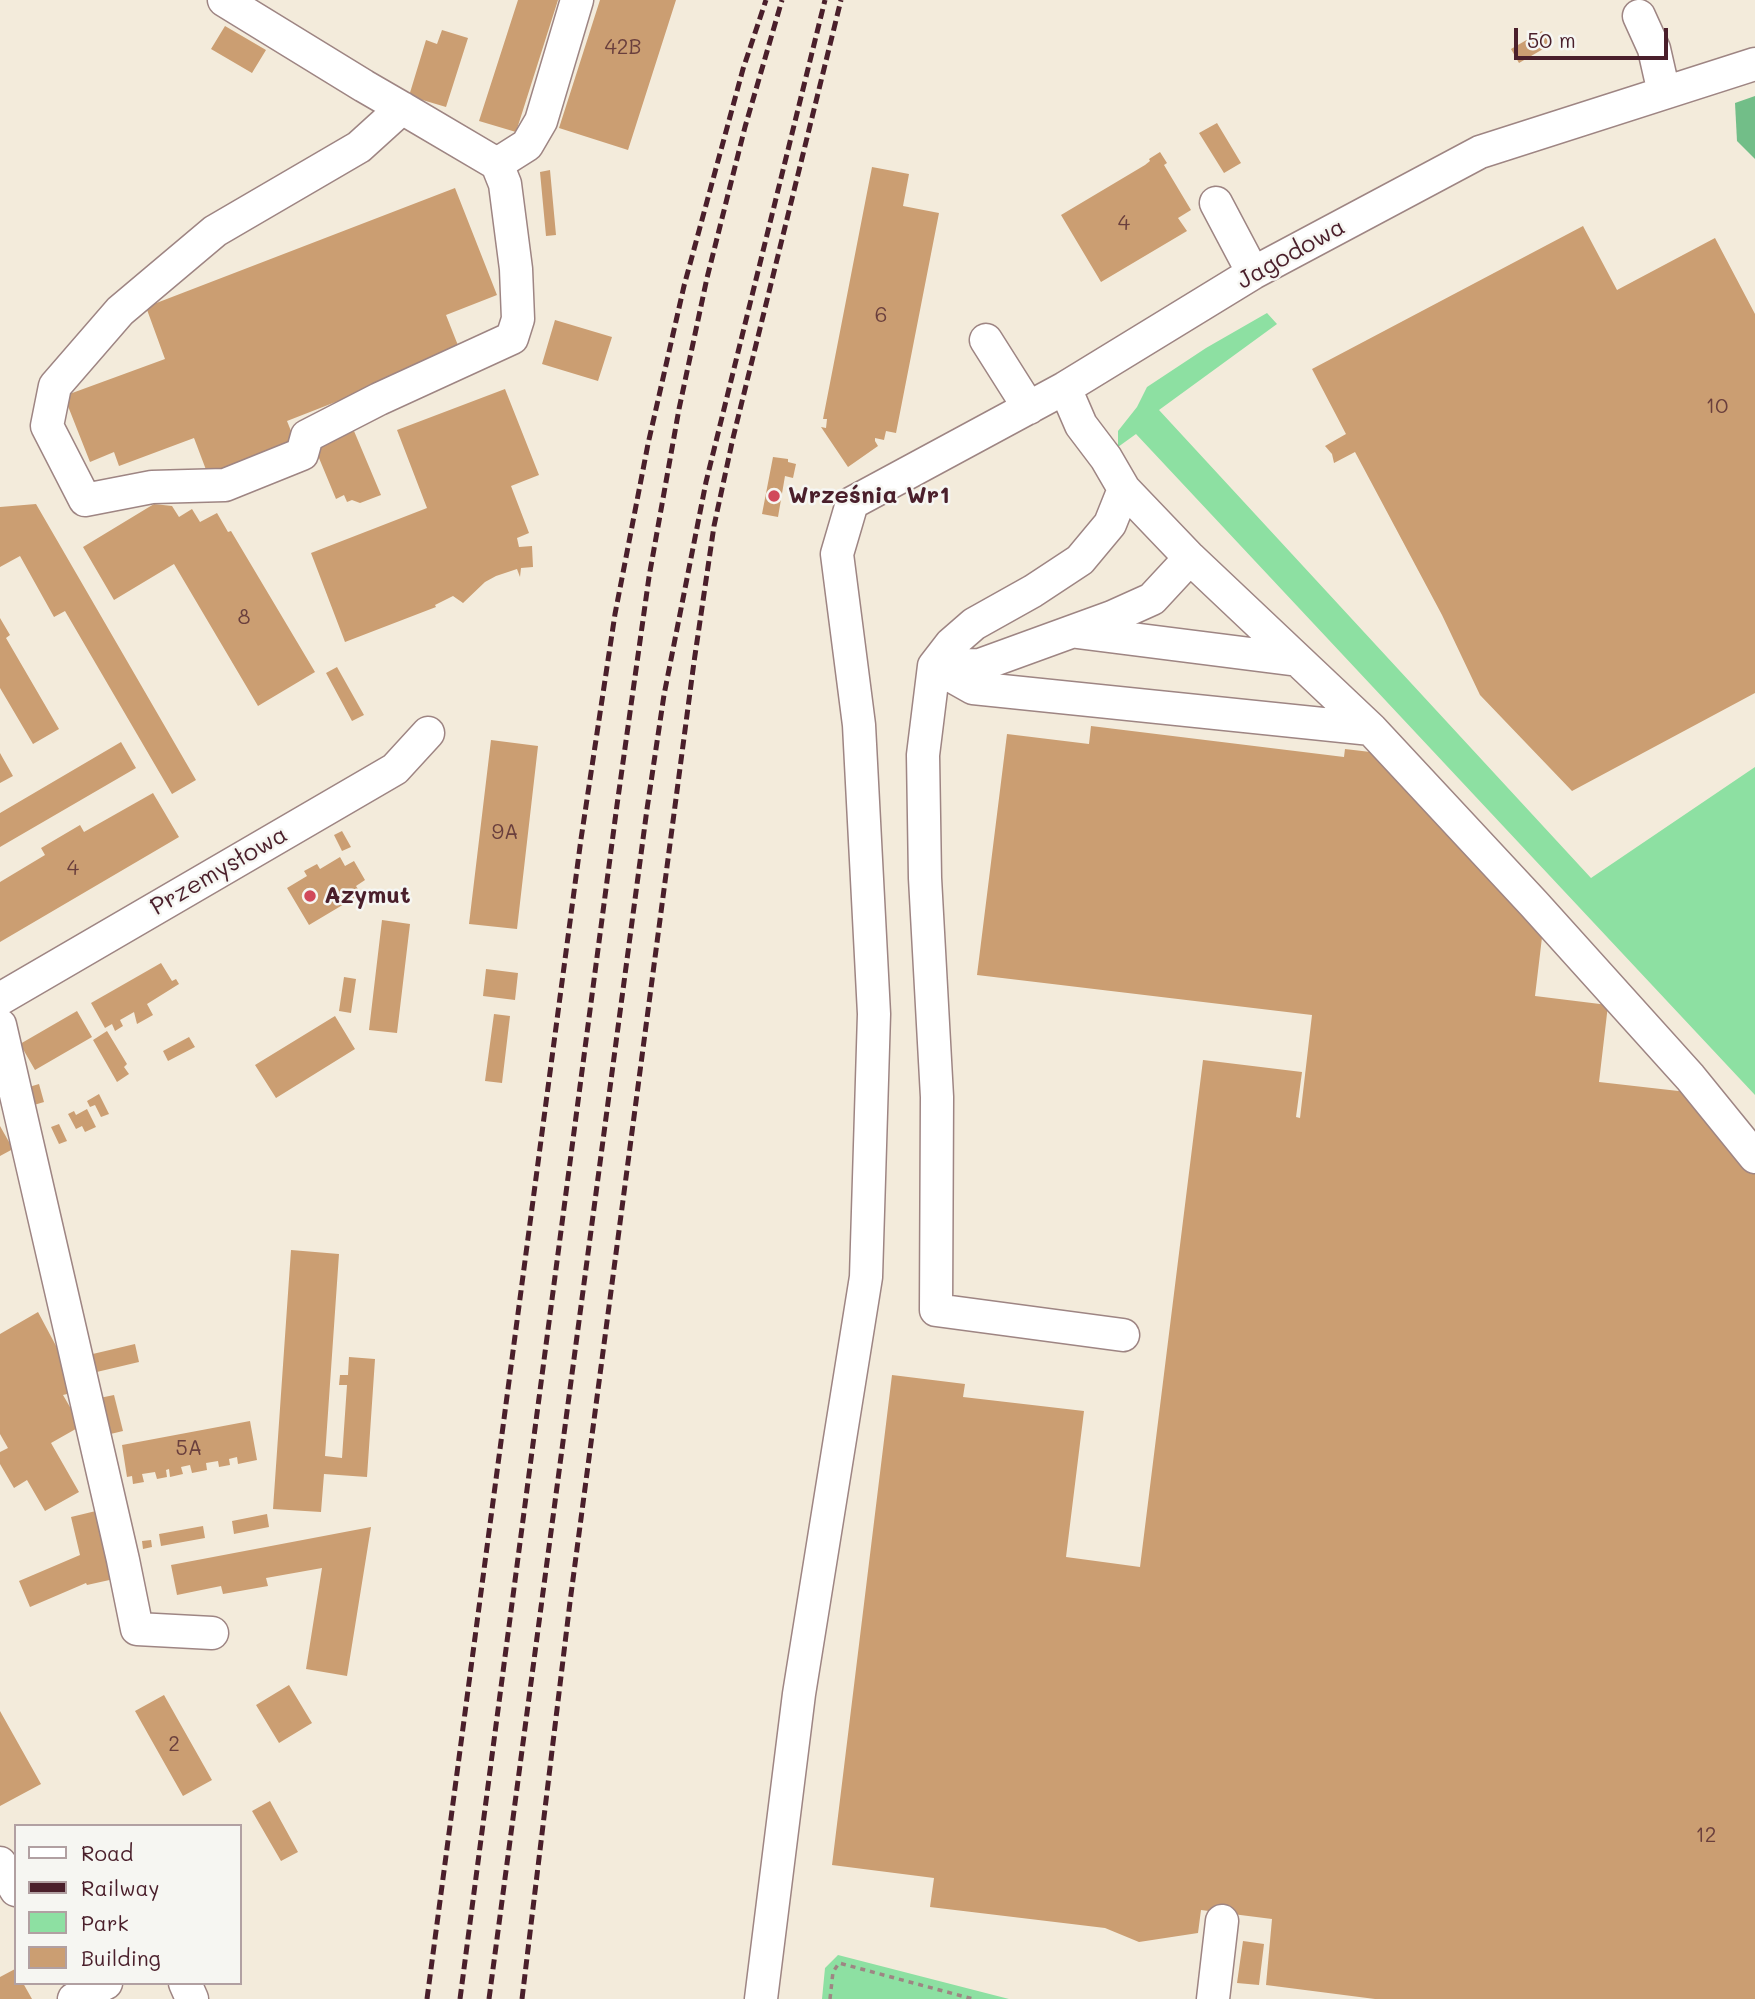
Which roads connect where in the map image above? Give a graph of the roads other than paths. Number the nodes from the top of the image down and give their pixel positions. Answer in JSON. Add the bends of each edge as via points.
{"nodes":[{"id":1,"x":224,"y":0,"type":"edge"},
{"id":2,"x":577,"y":0,"type":"edge"},
{"id":3,"x":1639,"y":16,"type":"dead end"},
{"id":4,"x":1755,"y":64,"type":"edge"},
{"id":5,"x":1664,"y":93,"type":"junction"},
{"id":6,"x":402,"y":108,"type":"junction"},
{"id":7,"x":497,"y":164,"type":"junction"},
{"id":8,"x":1216,"y":203,"type":"dead end"},
{"id":9,"x":1253,"y":273,"type":"junction"},
{"id":10,"x":986,"y":340,"type":"dead end"},
{"id":11,"x":1065,"y":388,"type":"junction"},
{"id":12,"x":1029,"y":408,"type":"junction"},
{"id":13,"x":1124,"y":489,"type":"junction"},
{"id":14,"x":1190,"y":558,"type":"junction"},
{"id":15,"x":1071,"y":631,"type":"junction"},
{"id":16,"x":1298,"y":660,"type":"junction"},
{"id":17,"x":934,"y":666,"type":"junction"},
{"id":18,"x":1371,"y":729,"type":"junction"},
{"id":19,"x":428,"y":733,"type":"dead end"},
{"id":20,"x":0,"y":999,"type":"edge"},
{"id":21,"x":0,"y":1025,"type":"edge"},
{"id":22,"x":1755,"y":1157,"type":"edge"},
{"id":23,"x":1124,"y":1335,"type":"dead end"},
{"id":24,"x":212,"y":1633,"type":"dead end"},
{"id":25,"x":0,"y":1863,"type":"edge"},
{"id":26,"x":14,"y":1887,"type":"edge"},
{"id":27,"x":1222,"y":1921,"type":"dead end"},
{"id":28,"x":761,"y":1999,"type":"edge"},
{"id":29,"x":1213,"y":1999,"type":"edge"}],
"edges":[{"from":1,"to":6,"type":"street"},
{"from":2,"to":7,"type":"street","via":[[541,121],[527,145]]},
{"from":3,"to":5,"type":"street","via":[[1654,49]]},
{"from":4,"to":5,"type":"street","name":"Jagodowa"},
{"from":5,"to":9,"type":"street","name":"Jagodowa","via":[[1480,152]]},
{"from":6,"to":7,"type":"street"},
{"from":6,"to":7,"type":"street","via":[[359,146],[215,231],[120,311],[55,386],[47,426],[85,500],[152,487],[225,485],[302,454],[307,436],[512,338],[518,319],[516,269],[505,184]]},
{"from":8,"to":9,"type":"street"},
{"from":9,"to":11,"type":"street","name":"Jagodowa"},
{"from":10,"to":12,"type":"street"},
{"from":11,"to":12,"type":"street","name":"Jagodowa"},
{"from":11,"to":13,"type":"street","via":[[1081,425]]},
{"from":12,"to":28,"type":"street","name":"Jagodowa","via":[[852,503],[838,554],[859,725],[874,1014],[866,1277],[799,1694]]},
{"from":13,"to":14,"type":"street"},
{"from":13,"to":17,"type":"street","via":[[1110,524],[1080,560],[974,624]]},
{"from":14,"to":15,"type":"street","via":[[1152,598]]},
{"from":14,"to":16,"type":"street"},
{"from":15,"to":16,"type":"street"},
{"from":15,"to":17,"type":"street","via":[[980,665]]},
{"from":16,"to":18,"type":"street"},
{"from":17,"to":18,"type":"street","via":[[973,688]]},
{"from":17,"to":23,"type":"street","via":[[923,755],[937,1097],[936,1310]]},
{"from":18,"to":22,"type":"street","via":[[1690,1077]]},
{"from":19,"to":20,"type":"street","name":"Przemysłowa","via":[[395,769]]},
{"from":21,"to":24,"type":"street","via":[[137,1629]]},
{"from":25,"to":26,"type":"street"},
{"from":27,"to":29,"type":"street"}]}
